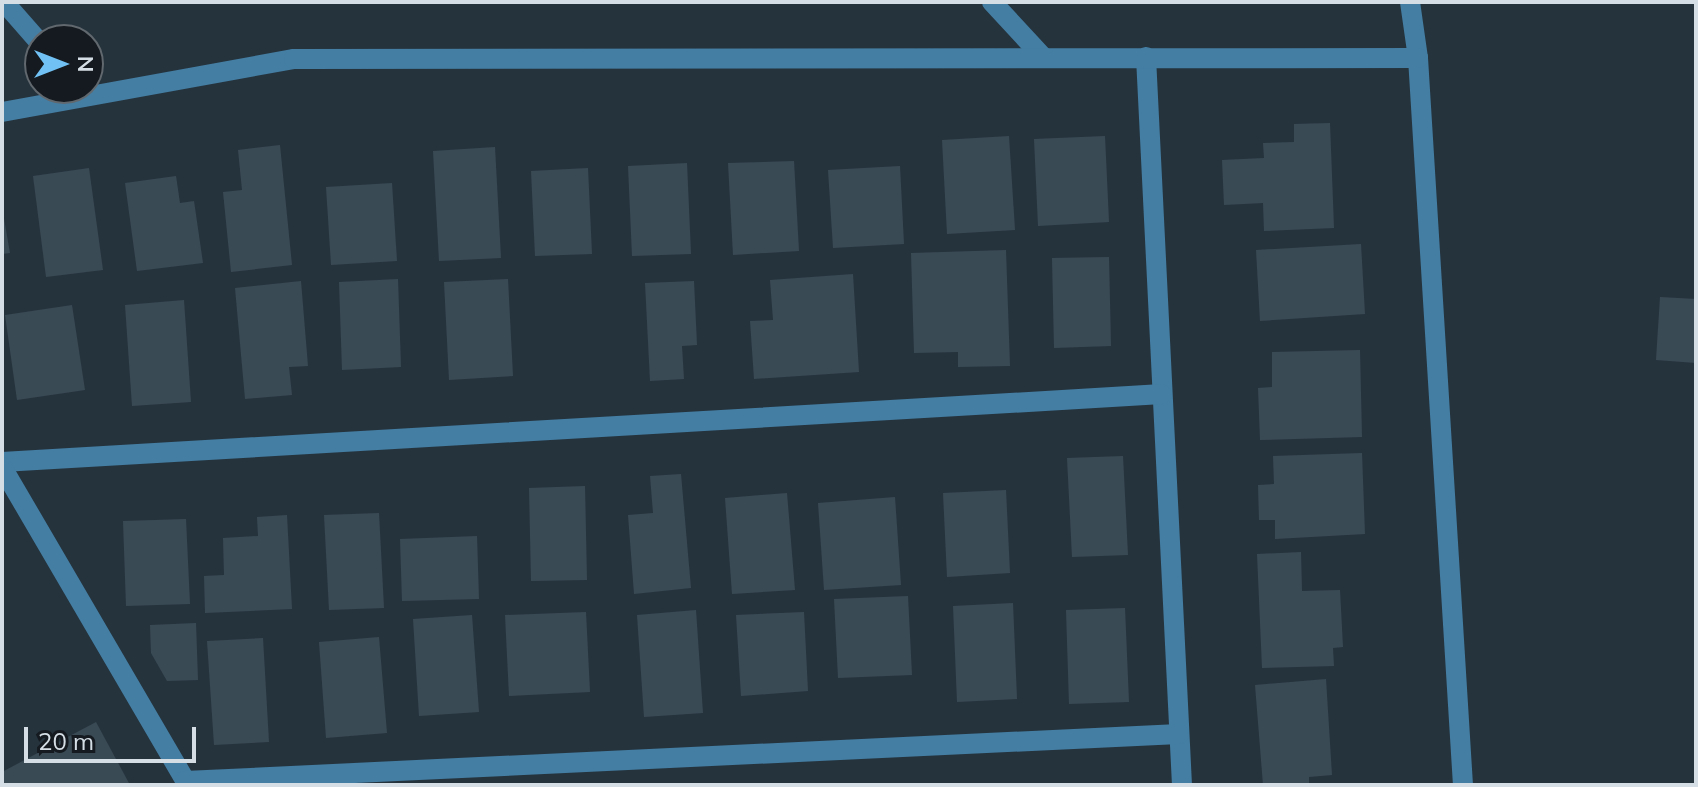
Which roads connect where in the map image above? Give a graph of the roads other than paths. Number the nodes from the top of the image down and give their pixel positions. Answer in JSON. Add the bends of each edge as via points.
{"nodes":[{"id":1,"x":4,"y":2,"type":"edge"},
{"id":2,"x":992,"y":2,"type":"edge"},
{"id":3,"x":1410,"y":2,"type":"edge"},
{"id":4,"x":24,"y":25,"type":"edge"},
{"id":5,"x":1043,"y":57,"type":"junction"},
{"id":6,"x":1146,"y":57,"type":"junction"},
{"id":7,"x":1418,"y":58,"type":"junction"},
{"id":8,"x":104,"y":89,"type":"edge"},
{"id":9,"x":35,"y":104,"type":"edge"},
{"id":10,"x":2,"y":112,"type":"edge"},
{"id":11,"x":1162,"y":394,"type":"junction"},
{"id":12,"x":2,"y":465,"type":"edge"},
{"id":13,"x":1179,"y":734,"type":"junction"},
{"id":14,"x":187,"y":783,"type":"edge"},
{"id":15,"x":1182,"y":785,"type":"edge"},
{"id":16,"x":1463,"y":785,"type":"edge"}],
"edges":[{"from":1,"to":4,"type":"street"},
{"from":2,"to":5,"type":"street"},
{"from":3,"to":7,"type":"street"},
{"from":5,"to":6,"type":"street"},
{"from":5,"to":8,"type":"street","via":[[294,59]]},
{"from":6,"to":7,"type":"street"},
{"from":6,"to":11,"type":"street"},
{"from":7,"to":16,"type":"street"},
{"from":9,"to":10,"type":"street"},
{"from":11,"to":12,"type":"street"},
{"from":11,"to":13,"type":"street"},
{"from":12,"to":14,"type":"street"},
{"from":13,"to":14,"type":"street"},
{"from":13,"to":15,"type":"street"}]}
